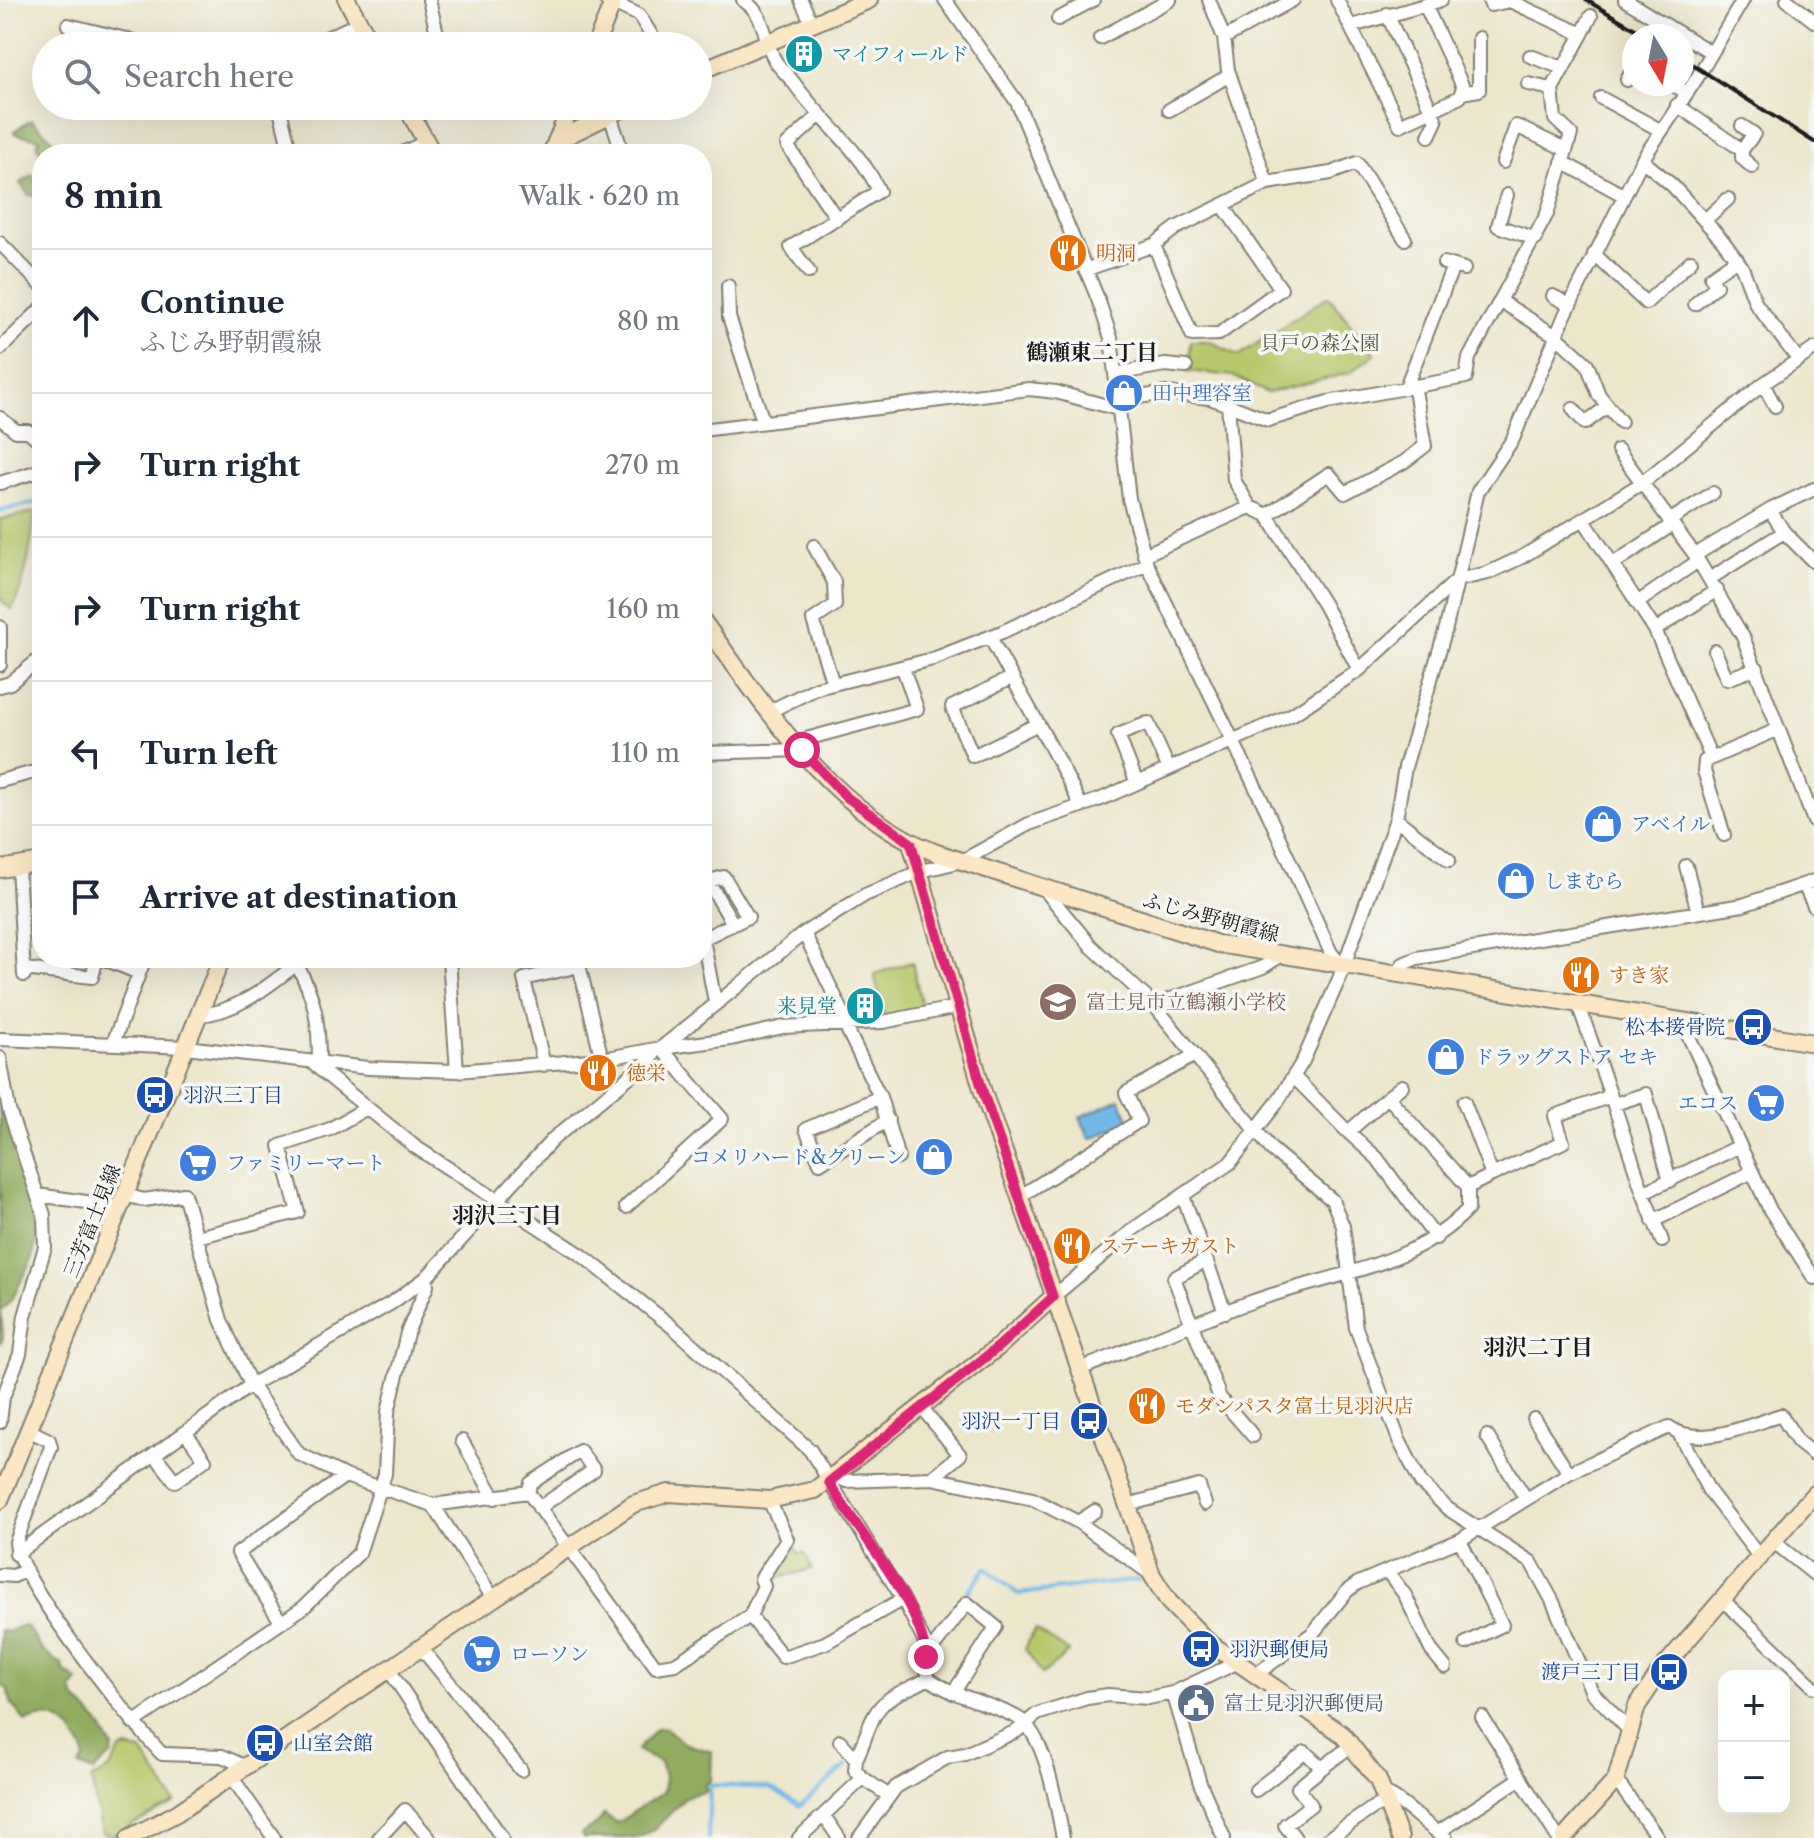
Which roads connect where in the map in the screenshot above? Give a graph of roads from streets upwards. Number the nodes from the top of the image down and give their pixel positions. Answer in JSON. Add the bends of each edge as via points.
{"nodes":[{"id":1,"x":347,"y":0,"type":"edge"},
{"id":2,"x":429,"y":0,"type":"edge"},
{"id":3,"x":743,"y":0,"type":"edge"},
{"id":4,"x":801,"y":0,"type":"edge"},
{"id":5,"x":945,"y":0,"type":"edge"},
{"id":6,"x":1093,"y":0,"type":"edge"},
{"id":7,"x":1170,"y":0,"type":"edge"},
{"id":8,"x":1209,"y":0,"type":"edge"},
{"id":9,"x":1293,"y":0,"type":"edge"},
{"id":10,"x":1337,"y":0,"type":"edge"},
{"id":11,"x":1441,"y":0,"type":"edge"},
{"id":12,"x":1489,"y":0,"type":"edge"},
{"id":13,"x":1625,"y":0,"type":"edge"},
{"id":14,"x":1743,"y":0,"type":"edge"},
{"id":15,"x":1787,"y":0,"type":"edge"},
{"id":16,"x":611,"y":1,"type":"edge"},
{"id":17,"x":860,"y":2,"type":"edge"},
{"id":18,"x":1425,"y":5,"type":"junction"},
{"id":19,"x":1387,"y":14,"type":"junction"},
{"id":20,"x":1591,"y":16,"type":"dead end"},
{"id":21,"x":1058,"y":19,"type":"dead end"},
{"id":22,"x":1814,"y":21,"type":"edge"},
{"id":23,"x":359,"y":23,"type":"junction"},
{"id":24,"x":812,"y":24,"type":"junction"},
{"id":25,"x":68,"y":25,"type":"dead end"},
{"id":26,"x":1352,"y":26,"type":"junction"},
{"id":27,"x":97,"y":32,"type":"edge"},
{"id":28,"x":339,"y":32,"type":"edge"},
{"id":29,"x":364,"y":32,"type":"edge"},
{"id":30,"x":437,"y":32,"type":"edge"},
{"id":31,"x":600,"y":32,"type":"edge"},
{"id":32,"x":649,"y":32,"type":"edge"},
{"id":33,"x":1582,"y":34,"type":"junction"},
{"id":34,"x":1100,"y":38,"type":"dead end"},
{"id":35,"x":1224,"y":38,"type":"junction"},
{"id":36,"x":1479,"y":38,"type":"dead end"},
{"id":37,"x":770,"y":42,"type":"junction"},
{"id":38,"x":1712,"y":53,"type":"junction"},
{"id":39,"x":1530,"y":56,"type":"dead end"},
{"id":40,"x":712,"y":66,"type":"edge"},
{"id":41,"x":1563,"y":68,"type":"junction"},
{"id":42,"x":1230,"y":75,"type":"junction"},
{"id":43,"x":1694,"y":80,"type":"edge"},
{"id":44,"x":1528,"y":84,"type":"dead end"},
{"id":45,"x":1552,"y":89,"type":"junction"},
{"id":46,"x":1461,"y":93,"type":"junction"},
{"id":47,"x":1683,"y":96,"type":"edge"},
{"id":48,"x":1601,"y":98,"type":"dead end"},
{"id":49,"x":1677,"y":105,"type":"junction"},
{"id":50,"x":1169,"y":110,"type":"dead end"},
{"id":51,"x":1431,"y":111,"type":"junction"},
{"id":52,"x":820,"y":115,"type":"junction"},
{"id":53,"x":282,"y":120,"type":"edge"},
{"id":54,"x":414,"y":120,"type":"edge"},
{"id":55,"x":565,"y":120,"type":"edge"},
{"id":56,"x":601,"y":120,"type":"edge"},
{"id":57,"x":612,"y":120,"type":"edge"},
{"id":58,"x":1742,"y":126,"type":"dead end"},
{"id":59,"x":1660,"y":130,"type":"junction"},
{"id":60,"x":1429,"y":136,"type":"dead end"},
{"id":61,"x":288,"y":144,"type":"edge"},
{"id":62,"x":428,"y":144,"type":"edge"},
{"id":63,"x":555,"y":144,"type":"edge"},
{"id":64,"x":559,"y":144,"type":"edge"},
{"id":65,"x":620,"y":144,"type":"edge"},
{"id":66,"x":1565,"y":149,"type":"junction"},
{"id":67,"x":1742,"y":150,"type":"junction"},
{"id":68,"x":1642,"y":160,"type":"junction"},
{"id":69,"x":1503,"y":162,"type":"dead end"},
{"id":70,"x":1562,"y":162,"type":"junction"},
{"id":71,"x":1752,"y":167,"type":"dead end"},
{"id":72,"x":1267,"y":183,"type":"junction"},
{"id":73,"x":1507,"y":195,"type":"dead end"},
{"id":74,"x":1623,"y":195,"type":"junction"},
{"id":75,"x":1728,"y":199,"type":"dead end"},
{"id":76,"x":1224,"y":207,"type":"junction"},
{"id":77,"x":837,"y":219,"type":"junction"},
{"id":78,"x":1706,"y":219,"type":"junction"},
{"id":79,"x":1405,"y":239,"type":"dead end"},
{"id":80,"x":1536,"y":239,"type":"junction"},
{"id":81,"x":0,"y":243,"type":"edge"},
{"id":82,"x":1154,"y":245,"type":"junction"},
{"id":83,"x":1594,"y":254,"type":"junction"},
{"id":84,"x":1737,"y":259,"type":"junction"},
{"id":85,"x":1691,"y":261,"type":"dead end"},
{"id":86,"x":1454,"y":266,"type":"dead end"},
{"id":87,"x":1085,"y":270,"type":"junction"},
{"id":88,"x":809,"y":272,"type":"dead end"},
{"id":89,"x":32,"y":276,"type":"edge"},
{"id":90,"x":728,"y":286,"type":"dead end"},
{"id":91,"x":1553,"y":296,"type":"dead end"},
{"id":92,"x":1502,"y":302,"type":"junction"},
{"id":93,"x":1695,"y":304,"type":"dead end"},
{"id":94,"x":1570,"y":305,"type":"junction"},
{"id":95,"x":32,"y":318,"type":"edge"},
{"id":96,"x":1556,"y":336,"type":"junction"},
{"id":97,"x":0,"y":349,"type":"edge"},
{"id":98,"x":1809,"y":355,"type":"edge"},
{"id":99,"x":1186,"y":367,"type":"dead end"},
{"id":100,"x":1115,"y":374,"type":"junction"},
{"id":101,"x":1763,"y":384,"type":"junction"},
{"id":102,"x":1410,"y":386,"type":"junction"},
{"id":103,"x":1118,"y":404,"type":"junction"},
{"id":104,"x":1228,"y":404,"type":"junction"},
{"id":105,"x":1608,"y":406,"type":"junction"},
{"id":106,"x":1775,"y":406,"type":"dead end"},
{"id":107,"x":1573,"y":409,"type":"dead end"},
{"id":108,"x":0,"y":418,"type":"edge"},
{"id":109,"x":763,"y":421,"type":"junction"},
{"id":110,"x":1621,"y":422,"type":"dead end"},
{"id":111,"x":712,"y":429,"type":"edge"},
{"id":112,"x":32,"y":434,"type":"edge"},
{"id":113,"x":1618,"y":450,"type":"dead end"},
{"id":114,"x":32,"y":473,"type":"edge"},
{"id":115,"x":0,"y":483,"type":"edge"},
{"id":116,"x":1642,"y":483,"type":"junction"},
{"id":117,"x":1814,"y":489,"type":"edge"},
{"id":118,"x":1713,"y":493,"type":"dead end"},
{"id":119,"x":1250,"y":507,"type":"junction"},
{"id":120,"x":1770,"y":510,"type":"junction"},
{"id":121,"x":1267,"y":515,"type":"junction"},
{"id":122,"x":1584,"y":520,"type":"junction"},
{"id":123,"x":1671,"y":523,"type":"junction"},
{"id":124,"x":1784,"y":532,"type":"junction"},
{"id":125,"x":1814,"y":538,"type":"edge"},
{"id":126,"x":814,"y":546,"type":"dead end"},
{"id":127,"x":1801,"y":547,"type":"junction"},
{"id":128,"x":1696,"y":558,"type":"junction"},
{"id":129,"x":1146,"y":560,"type":"junction"},
{"id":130,"x":1814,"y":562,"type":"edge"},
{"id":131,"x":1613,"y":564,"type":"junction"},
{"id":132,"x":1457,"y":580,"type":"junction"},
{"id":133,"x":1714,"y":584,"type":"junction"},
{"id":134,"x":1637,"y":603,"type":"junction"},
{"id":135,"x":0,"y":627,"type":"edge"},
{"id":136,"x":1655,"y":630,"type":"junction"},
{"id":137,"x":712,"y":633,"type":"edge"},
{"id":138,"x":990,"y":637,"type":"junction"},
{"id":139,"x":1715,"y":651,"type":"dead end"},
{"id":140,"x":0,"y":665,"type":"edge"},
{"id":141,"x":32,"y":665,"type":"edge"},
{"id":142,"x":903,"y":668,"type":"junction"},
{"id":143,"x":1757,"y":668,"type":"junction"},
{"id":144,"x":1359,"y":670,"type":"junction"},
{"id":145,"x":1011,"y":678,"type":"junction"},
{"id":146,"x":833,"y":684,"type":"junction"},
{"id":147,"x":0,"y":686,"type":"edge"},
{"id":148,"x":770,"y":711,"type":"junction"},
{"id":149,"x":1036,"y":725,"type":"junction"},
{"id":150,"x":1779,"y":729,"type":"junction"},
{"id":151,"x":1231,"y":741,"type":"junction"},
{"id":152,"x":798,"y":746,"type":"junction"},
{"id":153,"x":712,"y":752,"type":"edge"},
{"id":154,"x":1711,"y":757,"type":"junction"},
{"id":155,"x":1169,"y":769,"type":"junction"},
{"id":156,"x":32,"y":773,"type":"edge"},
{"id":157,"x":0,"y":781,"type":"edge"},
{"id":158,"x":1137,"y":783,"type":"junction"},
{"id":159,"x":1081,"y":806,"type":"junction"},
{"id":160,"x":1396,"y":819,"type":"junction"},
{"id":161,"x":1814,"y":821,"type":"edge"},
{"id":162,"x":1724,"y":835,"type":"dead end"},
{"id":163,"x":911,"y":843,"type":"junction"},
{"id":164,"x":1449,"y":860,"type":"dead end"},
{"id":165,"x":962,"y":861,"type":"junction"},
{"id":166,"x":32,"y":864,"type":"edge"},
{"id":167,"x":18,"y":866,"type":"junction"},
{"id":168,"x":1686,"y":866,"type":"dead end"},
{"id":169,"x":0,"y":869,"type":"edge"},
{"id":170,"x":921,"y":871,"type":"junction"},
{"id":171,"x":712,"y":880,"type":"edge"},
{"id":172,"x":1809,"y":883,"type":"edge"},
{"id":173,"x":1044,"y":889,"type":"junction"},
{"id":174,"x":1814,"y":906,"type":"edge"},
{"id":175,"x":1698,"y":912,"type":"junction"},
{"id":176,"x":804,"y":933,"type":"junction"},
{"id":177,"x":712,"y":934,"type":"edge"},
{"id":178,"x":1280,"y":956,"type":"junction"},
{"id":179,"x":1342,"y":966,"type":"junction"},
{"id":180,"x":96,"y":968,"type":"edge"},
{"id":181,"x":126,"y":968,"type":"edge"},
{"id":182,"x":141,"y":968,"type":"edge"},
{"id":183,"x":218,"y":968,"type":"edge"},
{"id":184,"x":291,"y":968,"type":"edge"},
{"id":185,"x":303,"y":968,"type":"edge"},
{"id":186,"x":450,"y":968,"type":"edge"},
{"id":187,"x":558,"y":968,"type":"edge"},
{"id":188,"x":582,"y":968,"type":"edge"},
{"id":189,"x":708,"y":968,"type":"edge"},
{"id":190,"x":139,"y":973,"type":"junction"},
{"id":191,"x":1396,"y":975,"type":"junction"},
{"id":192,"x":715,"y":1002,"type":"junction"},
{"id":193,"x":1578,"y":1004,"type":"junction"},
{"id":194,"x":1154,"y":1005,"type":"junction"},
{"id":195,"x":958,"y":1007,"type":"junction"},
{"id":196,"x":199,"y":1015,"type":"junction"},
{"id":197,"x":1682,"y":1022,"type":"junction"},
{"id":198,"x":846,"y":1023,"type":"junction"},
{"id":199,"x":0,"y":1039,"type":"edge"},
{"id":200,"x":113,"y":1043,"type":"junction"},
{"id":201,"x":1814,"y":1043,"type":"edge"},
{"id":202,"x":186,"y":1047,"type":"junction"},
{"id":203,"x":659,"y":1049,"type":"junction"},
{"id":204,"x":1195,"y":1055,"type":"junction"},
{"id":205,"x":0,"y":1058,"type":"edge"},
{"id":206,"x":602,"y":1059,"type":"junction"},
{"id":207,"x":314,"y":1061,"type":"junction"},
{"id":208,"x":544,"y":1065,"type":"junction"},
{"id":209,"x":457,"y":1071,"type":"junction"},
{"id":210,"x":1294,"y":1077,"type":"junction"},
{"id":211,"x":1402,"y":1086,"type":"dead end"},
{"id":212,"x":880,"y":1097,"type":"junction"},
{"id":213,"x":1388,"y":1097,"type":"junction"},
{"id":214,"x":1612,"y":1100,"type":"junction"},
{"id":215,"x":1464,"y":1102,"type":"dead end"},
{"id":216,"x":365,"y":1109,"type":"junction"},
{"id":217,"x":888,"y":1120,"type":"junction"},
{"id":218,"x":1256,"y":1132,"type":"junction"},
{"id":219,"x":1348,"y":1132,"type":"junction"},
{"id":220,"x":1740,"y":1146,"type":"junction"},
{"id":221,"x":898,"y":1158,"type":"dead end"},
{"id":222,"x":1752,"y":1172,"type":"junction"},
{"id":223,"x":1492,"y":1175,"type":"junction"},
{"id":224,"x":1670,"y":1181,"type":"junction"},
{"id":225,"x":1468,"y":1187,"type":"junction"},
{"id":226,"x":1643,"y":1193,"type":"junction"},
{"id":227,"x":38,"y":1195,"type":"junction"},
{"id":228,"x":1183,"y":1196,"type":"junction"},
{"id":229,"x":1019,"y":1197,"type":"junction"},
{"id":230,"x":497,"y":1199,"type":"junction"},
{"id":231,"x":122,"y":1201,"type":"junction"},
{"id":232,"x":626,"y":1207,"type":"dead end"},
{"id":233,"x":1653,"y":1221,"type":"junction"},
{"id":234,"x":197,"y":1237,"type":"junction"},
{"id":235,"x":1436,"y":1238,"type":"junction"},
{"id":236,"x":1662,"y":1241,"type":"dead end"},
{"id":237,"x":1205,"y":1261,"type":"junction"},
{"id":238,"x":1349,"y":1273,"type":"junction"},
{"id":239,"x":426,"y":1278,"type":"junction"},
{"id":240,"x":1814,"y":1278,"type":"edge"},
{"id":241,"x":1053,"y":1297,"type":"junction"},
{"id":242,"x":1225,"y":1312,"type":"junction"},
{"id":243,"x":1191,"y":1326,"type":"junction"},
{"id":244,"x":1080,"y":1369,"type":"junction"},
{"id":245,"x":251,"y":1385,"type":"junction"},
{"id":246,"x":922,"y":1408,"type":"junction"},
{"id":247,"x":1534,"y":1419,"type":"dead end"},
{"id":248,"x":0,"y":1422,"type":"edge"},
{"id":249,"x":28,"y":1430,"type":"junction"},
{"id":250,"x":186,"y":1433,"type":"junction"},
{"id":251,"x":1680,"y":1435,"type":"junction"},
{"id":252,"x":1253,"y":1436,"type":"dead end"},
{"id":253,"x":1487,"y":1436,"type":"dead end"},
{"id":254,"x":462,"y":1441,"type":"dead end"},
{"id":255,"x":155,"y":1455,"type":"junction"},
{"id":256,"x":1814,"y":1455,"type":"edge"},
{"id":257,"x":1569,"y":1473,"type":"junction"},
{"id":258,"x":345,"y":1476,"type":"junction"},
{"id":259,"x":932,"y":1478,"type":"junction"},
{"id":260,"x":833,"y":1479,"type":"junction"},
{"id":261,"x":382,"y":1488,"type":"junction"},
{"id":262,"x":528,"y":1492,"type":"junction"},
{"id":263,"x":1814,"y":1494,"type":"edge"},
{"id":264,"x":495,"y":1498,"type":"junction"},
{"id":265,"x":1526,"y":1499,"type":"junction"},
{"id":266,"x":0,"y":1500,"type":"edge"},
{"id":267,"x":769,"y":1500,"type":"junction"},
{"id":268,"x":1205,"y":1504,"type":"dead end"},
{"id":269,"x":433,"y":1505,"type":"junction"},
{"id":270,"x":1127,"y":1505,"type":"junction"},
{"id":271,"x":539,"y":1508,"type":"junction"},
{"id":272,"x":1095,"y":1511,"type":"dead end"},
{"id":273,"x":1078,"y":1522,"type":"junction"},
{"id":274,"x":1477,"y":1529,"type":"junction"},
{"id":275,"x":1460,"y":1540,"type":"junction"},
{"id":276,"x":1774,"y":1542,"type":"junction"},
{"id":277,"x":569,"y":1546,"type":"junction"},
{"id":278,"x":16,"y":1554,"type":"junction"},
{"id":279,"x":1761,"y":1559,"type":"junction"},
{"id":280,"x":26,"y":1570,"type":"junction"},
{"id":281,"x":1387,"y":1571,"type":"junction"},
{"id":282,"x":1814,"y":1574,"type":"edge"},
{"id":283,"x":0,"y":1575,"type":"edge"},
{"id":284,"x":1152,"y":1575,"type":"junction"},
{"id":285,"x":493,"y":1598,"type":"junction"},
{"id":286,"x":903,"y":1599,"type":"junction"},
{"id":287,"x":1724,"y":1601,"type":"junction"},
{"id":288,"x":750,"y":1616,"type":"junction"},
{"id":289,"x":281,"y":1622,"type":"junction"},
{"id":290,"x":1466,"y":1643,"type":"dead end"},
{"id":291,"x":421,"y":1648,"type":"junction"},
{"id":292,"x":926,"y":1657,"type":"junction"},
{"id":293,"x":1236,"y":1663,"type":"junction"},
{"id":294,"x":1445,"y":1667,"type":"dead end"},
{"id":295,"x":389,"y":1670,"type":"junction"},
{"id":296,"x":1255,"y":1675,"type":"junction"},
{"id":297,"x":928,"y":1678,"type":"junction"},
{"id":298,"x":1814,"y":1687,"type":"edge"},
{"id":299,"x":953,"y":1693,"type":"junction"},
{"id":300,"x":1173,"y":1693,"type":"junction"},
{"id":301,"x":1482,"y":1717,"type":"dead end"},
{"id":302,"x":133,"y":1723,"type":"junction"},
{"id":303,"x":1025,"y":1724,"type":"junction"},
{"id":304,"x":1631,"y":1732,"type":"junction"},
{"id":305,"x":840,"y":1741,"type":"dead end"},
{"id":306,"x":1352,"y":1745,"type":"junction"},
{"id":307,"x":856,"y":1759,"type":"junction"},
{"id":308,"x":246,"y":1767,"type":"junction"},
{"id":309,"x":1322,"y":1768,"type":"junction"},
{"id":310,"x":521,"y":1770,"type":"dead end"},
{"id":311,"x":231,"y":1776,"type":"junction"},
{"id":312,"x":863,"y":1778,"type":"junction"},
{"id":313,"x":1521,"y":1778,"type":"junction"},
{"id":314,"x":1616,"y":1780,"type":"junction"},
{"id":315,"x":1256,"y":1790,"type":"dead end"},
{"id":316,"x":889,"y":1796,"type":"junction"},
{"id":317,"x":1386,"y":1799,"type":"junction"},
{"id":318,"x":824,"y":1816,"type":"junction"},
{"id":319,"x":1442,"y":1836,"type":"edge"},
{"id":320,"x":129,"y":1838,"type":"edge"},
{"id":321,"x":274,"y":1838,"type":"edge"},
{"id":322,"x":379,"y":1838,"type":"edge"},
{"id":323,"x":429,"y":1838,"type":"edge"},
{"id":324,"x":502,"y":1838,"type":"edge"},
{"id":325,"x":799,"y":1838,"type":"edge"},
{"id":326,"x":839,"y":1838,"type":"edge"},
{"id":327,"x":859,"y":1838,"type":"edge"},
{"id":328,"x":1063,"y":1838,"type":"edge"},
{"id":329,"x":1224,"y":1838,"type":"edge"},
{"id":330,"x":1295,"y":1838,"type":"edge"},
{"id":331,"x":1329,"y":1838,"type":"edge"},
{"id":332,"x":1400,"y":1838,"type":"edge"},
{"id":333,"x":1558,"y":1838,"type":"edge"},
{"id":334,"x":1564,"y":1838,"type":"edge"},
{"id":335,"x":1658,"y":1838,"type":"edge"}],
"edges":[{"from":1,"to":23,"type":"street"},
{"from":2,"to":30,"type":"street"},
{"from":3,"to":37,"type":"street","via":[[758,14]]},
{"from":4,"to":24,"type":"street"},
{"from":5,"to":87,"type":"street","via":[[1017,102]]},
{"from":6,"to":21,"type":"street"},
{"from":7,"to":34,"type":"street"},
{"from":8,"to":35,"type":"street"},
{"from":9,"to":35,"type":"street"},
{"from":10,"to":26,"type":"street"},
{"from":11,"to":18,"type":"street"},
{"from":12,"to":33,"type":"street","via":[[1491,5],[1510,1]]},
{"from":13,"to":38,"type":"street"},
{"from":14,"to":38,"type":"street"},
{"from":15,"to":22,"type":"street"},
{"from":16,"to":31,"type":"street"},
{"from":16,"to":32,"type":"street","via":[[639,15]]},
{"from":17,"to":24,"type":"street"},
{"from":18,"to":19,"type":"street"},
{"from":18,"to":46,"type":"street","via":[[1463,87]]},
{"from":19,"to":26,"type":"street"},
{"from":19,"to":51,"type":"street"},
{"from":20,"to":33,"type":"street"},
{"from":23,"to":28,"type":"street"},
{"from":23,"to":29,"type":"street"},
{"from":24,"to":37,"type":"street"},
{"from":25,"to":27,"type":"street"},
{"from":26,"to":51,"type":"street","via":[[1400,125]]},
{"from":33,"to":41,"type":"street"},
{"from":35,"to":42,"type":"street"},
{"from":36,"to":46,"type":"street","via":[[1479,90]]},
{"from":37,"to":40,"type":"street"},
{"from":37,"to":52,"type":"street","via":[[774,58]]},
{"from":38,"to":43,"type":"street"},
{"from":39,"to":41,"type":"street"},
{"from":41,"to":45,"type":"street"},
{"from":42,"to":50,"type":"street"},
{"from":42,"to":72,"type":"street"},
{"from":44,"to":45,"type":"street"},
{"from":45,"to":66,"type":"street","via":[[1555,119],[1571,134]]},
{"from":46,"to":51,"type":"street"},
{"from":47,"to":49,"type":"street"},
{"from":48,"to":59,"type":"street"},
{"from":49,"to":59,"type":"street"},
{"from":49,"to":67,"type":"street"},
{"from":51,"to":60,"type":"street","via":[[1436,121]]},
{"from":52,"to":77,"type":"street","via":[[787,145]]},
{"from":52,"to":77,"type":"street","via":[[863,158],[879,191]]},
{"from":53,"to":61,"type":"street"},
{"from":54,"to":62,"type":"street"},
{"from":55,"to":63,"type":"street"},
{"from":56,"to":64,"type":"street"},
{"from":57,"to":65,"type":"street"},
{"from":58,"to":67,"type":"street","via":[[1759,137]]},
{"from":59,"to":68,"type":"street"},
{"from":66,"to":69,"type":"street","via":[[1516,126]]},
{"from":66,"to":70,"type":"street"},
{"from":67,"to":71,"type":"street","via":[[1742,158]]},
{"from":68,"to":74,"type":"street"},
{"from":68,"to":78,"type":"street"},
{"from":70,"to":74,"type":"street"},
{"from":70,"to":80,"type":"street"},
{"from":72,"to":76,"type":"street"},
{"from":72,"to":79,"type":"street","via":[[1331,173],[1357,163]]},
{"from":73,"to":80,"type":"street","via":[[1498,226]]},
{"from":74,"to":83,"type":"street"},
{"from":75,"to":78,"type":"street"},
{"from":76,"to":82,"type":"street","via":[[1176,228]]},
{"from":76,"to":82,"type":"street","via":[[1281,289],[1219,334],[1192,335]]},
{"from":77,"to":88,"type":"street","via":[[791,247]]},
{"from":78,"to":84,"type":"street"},
{"from":80,"to":92,"type":"street"},
{"from":81,"to":89,"type":"street"},
{"from":82,"to":87,"type":"street"},
{"from":83,"to":85,"type":"street","via":[[1646,303]]},
{"from":83,"to":94,"type":"street"},
{"from":84,"to":93,"type":"street","via":[[1711,277],[1716,286]]},
{"from":84,"to":98,"type":"street","via":[[1756,304]]},
{"from":86,"to":102,"type":"street"},
{"from":87,"to":100,"type":"street","via":[[1111,338]]},
{"from":90,"to":109,"type":"street","via":[[729,317]]},
{"from":91,"to":94,"type":"street"},
{"from":92,"to":96,"type":"street"},
{"from":92,"to":102,"type":"street","via":[[1469,358],[1466,377]]},
{"from":94,"to":96,"type":"street"},
{"from":95,"to":97,"type":"street"},
{"from":96,"to":105,"type":"street","via":[[1587,364]]},
{"from":96,"to":132,"type":"street","via":[[1513,439],[1478,491]]},
{"from":98,"to":101,"type":"street"},
{"from":99,"to":100,"type":"street","via":[[1165,365]]},
{"from":100,"to":103,"type":"street"},
{"from":101,"to":106,"type":"street"},
{"from":101,"to":116,"type":"street"},
{"from":102,"to":104,"type":"street","via":[[1268,420]]},
{"from":102,"to":121,"type":"street","via":[[1425,446],[1345,493],[1329,474]]},
{"from":103,"to":104,"type":"street","via":[[1167,393]]},
{"from":103,"to":109,"type":"street","via":[[1029,389]]},
{"from":103,"to":129,"type":"street","via":[[1129,499]]},
{"from":104,"to":119,"type":"street","via":[[1234,480]]},
{"from":105,"to":107,"type":"street","via":[[1585,423]]},
{"from":105,"to":110,"type":"street"},
{"from":108,"to":112,"type":"street","via":[[16,431]]},
{"from":109,"to":111,"type":"street"},
{"from":113,"to":116,"type":"street"},
{"from":114,"to":115,"type":"street"},
{"from":116,"to":122,"type":"street"},
{"from":116,"to":123,"type":"street"},
{"from":117,"to":120,"type":"street"},
{"from":118,"to":123,"type":"street"},
{"from":119,"to":121,"type":"street"},
{"from":119,"to":129,"type":"street"},
{"from":120,"to":124,"type":"street"},
{"from":120,"to":128,"type":"street"},
{"from":121,"to":144,"type":"street"},
{"from":122,"to":131,"type":"street"},
{"from":122,"to":132,"type":"street","via":[[1522,557]]},
{"from":123,"to":128,"type":"street"},
{"from":123,"to":131,"type":"street"},
{"from":124,"to":127,"type":"street"},
{"from":124,"to":133,"type":"street"},
{"from":125,"to":127,"type":"street"},
{"from":126,"to":146,"type":"street","via":[[834,582],[835,605],[813,620]]},
{"from":127,"to":130,"type":"street"},
{"from":128,"to":133,"type":"street"},
{"from":128,"to":134,"type":"street"},
{"from":129,"to":138,"type":"street"},
{"from":129,"to":151,"type":"street"},
{"from":131,"to":134,"type":"street"},
{"from":132,"to":144,"type":"street"},
{"from":132,"to":160,"type":"street","via":[[1413,735]]},
{"from":133,"to":136,"type":"street"},
{"from":133,"to":143,"type":"street"},
{"from":134,"to":136,"type":"street"},
{"from":135,"to":140,"type":"street"},
{"from":136,"to":154,"type":"street"},
{"from":137,"to":148,"type":"street","name":"ふじみ野朝霞線"},
{"from":138,"to":142,"type":"street"},
{"from":138,"to":145,"type":"street"},
{"from":139,"to":143,"type":"street","via":[[1728,684]]},
{"from":141,"to":147,"type":"street"},
{"from":142,"to":146,"type":"street"},
{"from":142,"to":152,"type":"street","via":[[917,709]]},
{"from":143,"to":150,"type":"street"},
{"from":144,"to":151,"type":"street","via":[[1293,714]]},
{"from":145,"to":149,"type":"street"},
{"from":145,"to":149,"type":"street","via":[[952,707],[973,756]]},
{"from":146,"to":148,"type":"street"},
{"from":148,"to":152,"type":"street","name":"ふじみ野朝霞線"},
{"from":149,"to":159,"type":"street","via":[[1056,752]]},
{"from":150,"to":154,"type":"street"},
{"from":150,"to":161,"type":"street"},
{"from":151,"to":155,"type":"street"},
{"from":151,"to":179,"type":"street","via":[[1331,953]]},
{"from":152,"to":153,"type":"street"},
{"from":152,"to":163,"type":"street","name":"ふじみ野朝霞線","via":[[845,796]]},
{"from":154,"to":162,"type":"street","via":[[1704,771]]},
{"from":155,"to":158,"type":"street"},
{"from":155,"to":158,"type":"street","via":[[1148,723],[1118,735]]},
{"from":156,"to":157,"type":"street"},
{"from":158,"to":159,"type":"street"},
{"from":159,"to":165,"type":"street","via":[[1029,824]]},
{"from":160,"to":164,"type":"street"},
{"from":160,"to":179,"type":"street"},
{"from":163,"to":165,"type":"street","name":"ふじみ野朝霞線"},
{"from":163,"to":170,"type":"street"},
{"from":165,"to":170,"type":"street"},
{"from":165,"to":173,"type":"street","name":"ふじみ野朝霞線"},
{"from":166,"to":167,"type":"street"},
{"from":167,"to":169,"type":"street"},
{"from":167,"to":180,"type":"street","via":[[24,972],[92,977]]},
{"from":168,"to":175,"type":"street"},
{"from":170,"to":176,"type":"street","via":[[865,895]]},
{"from":170,"to":195,"type":"street"},
{"from":171,"to":177,"type":"street","via":[[724,877],[748,917]]},
{"from":172,"to":174,"type":"street"},
{"from":172,"to":175,"type":"street","via":[[1743,905]]},
{"from":173,"to":178,"type":"street","name":"ふじみ野朝霞線","via":[[1190,936]]},
{"from":173,"to":194,"type":"street","via":[[1091,946]]},
{"from":175,"to":191,"type":"street","via":[[1417,958],[1403,964]]},
{"from":176,"to":192,"type":"street"},
{"from":176,"to":198,"type":"street"},
{"from":178,"to":179,"type":"street","name":"ふじみ野朝霞線"},
{"from":178,"to":194,"type":"street","via":[[1263,967]]},
{"from":179,"to":191,"type":"street","name":"ふじみ野朝霞線"},
{"from":179,"to":210,"type":"street"},
{"from":181,"to":190,"type":"street"},
{"from":182,"to":190,"type":"street"},
{"from":183,"to":196,"type":"street","name":"三芳富士見線"},
{"from":184,"to":196,"type":"street","via":[[221,1013]]},
{"from":185,"to":207,"type":"street","via":[[319,1019]]},
{"from":186,"to":209,"type":"street"},
{"from":187,"to":208,"type":"street","via":[[524,979]]},
{"from":188,"to":206,"type":"street"},
{"from":189,"to":192,"type":"street"},
{"from":190,"to":200,"type":"street"},
{"from":191,"to":193,"type":"street","name":"ふじみ野朝霞線"},
{"from":192,"to":203,"type":"street"},
{"from":193,"to":197,"type":"street","name":"ふじみ野朝霞線"},
{"from":193,"to":214,"type":"street"},
{"from":194,"to":204,"type":"street"},
{"from":195,"to":198,"type":"street","via":[[897,1020]]},
{"from":195,"to":229,"type":"street"},
{"from":196,"to":202,"type":"street","name":"三芳富士見線"},
{"from":197,"to":201,"type":"street","name":"ふじみ野朝霞線"},
{"from":197,"to":220,"type":"street"},
{"from":198,"to":203,"type":"street","via":[[783,1027]]},
{"from":198,"to":212,"type":"street"},
{"from":199,"to":200,"type":"street"},
{"from":200,"to":202,"type":"street"},
{"from":202,"to":207,"type":"street"},
{"from":202,"to":231,"type":"street","name":"三芳富士見線"},
{"from":203,"to":206,"type":"street"},
{"from":203,"to":230,"type":"street","via":[[571,1121]]},
{"from":203,"to":232,"type":"street","via":[[722,1119]]},
{"from":204,"to":218,"type":"street"},
{"from":204,"to":229,"type":"street","via":[[1126,1093],[1139,1121]]},
{"from":205,"to":227,"type":"street","via":[[9,1110]]},
{"from":206,"to":208,"type":"street"},
{"from":207,"to":209,"type":"street"},
{"from":207,"to":216,"type":"street"},
{"from":208,"to":209,"type":"street"},
{"from":210,"to":218,"type":"street"},
{"from":210,"to":219,"type":"street"},
{"from":211,"to":213,"type":"street"},
{"from":212,"to":217,"type":"street"},
{"from":212,"to":217,"type":"street","via":[[806,1129],[820,1163]]},
{"from":213,"to":219,"type":"street"},
{"from":213,"to":225,"type":"street"},
{"from":214,"to":223,"type":"street","via":[[1555,1116],[1563,1142]]},
{"from":214,"to":224,"type":"street","via":[[1646,1094]]},
{"from":214,"to":226,"type":"street"},
{"from":215,"to":223,"type":"street"},
{"from":216,"to":230,"type":"street"},
{"from":216,"to":234,"type":"street","via":[[342,1124],[280,1146],[298,1212]]},
{"from":217,"to":221,"type":"street"},
{"from":218,"to":228,"type":"street","via":[[1230,1163]]},
{"from":218,"to":238,"type":"street","via":[[1332,1200],[1343,1226]]},
{"from":219,"to":235,"type":"street","via":[[1377,1158]]},
{"from":220,"to":222,"type":"street"},
{"from":220,"to":224,"type":"street"},
{"from":222,"to":233,"type":"street"},
{"from":222,"to":240,"type":"street"},
{"from":223,"to":225,"type":"street"},
{"from":224,"to":226,"type":"street"},
{"from":225,"to":235,"type":"street","via":[[1468,1209]]},
{"from":226,"to":233,"type":"street"},
{"from":227,"to":231,"type":"street"},
{"from":227,"to":248,"type":"street","via":[[45,1247]]},
{"from":228,"to":237,"type":"street"},
{"from":228,"to":241,"type":"street","via":[[1117,1242]]},
{"from":229,"to":241,"type":"street"},
{"from":230,"to":239,"type":"street"},
{"from":230,"to":260,"type":"street","via":[[583,1256],[675,1329],[810,1450]]},
{"from":231,"to":234,"type":"street","via":[[184,1194]]},
{"from":231,"to":249,"type":"street","name":"三芳富士見線"},
{"from":233,"to":236,"type":"street"},
{"from":234,"to":245,"type":"street","via":[[221,1320]]},
{"from":235,"to":238,"type":"street"},
{"from":237,"to":242,"type":"street"},
{"from":237,"to":243,"type":"street","via":[[1174,1278]]},
{"from":238,"to":242,"type":"street"},
{"from":238,"to":274,"type":"street","via":[[1356,1328],[1399,1440],[1432,1496]]},
{"from":239,"to":245,"type":"street"},
{"from":239,"to":261,"type":"street","via":[[392,1393]]},
{"from":241,"to":244,"type":"street"},
{"from":241,"to":246,"type":"street"},
{"from":242,"to":243,"type":"street"},
{"from":243,"to":244,"type":"street"},
{"from":243,"to":252,"type":"street","via":[[1220,1398]]},
{"from":244,"to":270,"type":"street"},
{"from":245,"to":250,"type":"street"},
{"from":245,"to":258,"type":"street","via":[[299,1454]]},
{"from":246,"to":259,"type":"street","via":[[960,1455]]},
{"from":246,"to":260,"type":"street"},
{"from":247,"to":257,"type":"street"},
{"from":249,"to":266,"type":"street","name":"三芳富士見線"},
{"from":249,"to":278,"type":"street","via":[[49,1440],[51,1447]]},
{"from":250,"to":255,"type":"street"},
{"from":250,"to":255,"type":"street","via":[[205,1460],[175,1481]]},
{"from":251,"to":256,"type":"street","via":[[1719,1434],[1781,1415],[1798,1442]]},
{"from":251,"to":257,"type":"street","via":[[1669,1427]]},
{"from":251,"to":279,"type":"street","via":[[1709,1491]]},
{"from":253,"to":265,"type":"street"},
{"from":254,"to":264,"type":"street"},
{"from":255,"to":278,"type":"street"},
{"from":257,"to":265,"type":"street"},
{"from":258,"to":261,"type":"street"},
{"from":258,"to":289,"type":"street","via":[[238,1553]]},
{"from":259,"to":260,"type":"street"},
{"from":259,"to":273,"type":"street","via":[[1033,1499]]},
{"from":260,"to":267,"type":"street","via":[[803,1495]]},
{"from":260,"to":286,"type":"street"},
{"from":261,"to":269,"type":"street"},
{"from":261,"to":289,"type":"street","via":[[359,1553]]},
{"from":262,"to":264,"type":"street"},
{"from":262,"to":271,"type":"street"},
{"from":262,"to":271,"type":"street","via":[[531,1483],[580,1451],[594,1470]]},
{"from":263,"to":276,"type":"street"},
{"from":264,"to":269,"type":"street"},
{"from":265,"to":274,"type":"street"},
{"from":267,"to":277,"type":"street","via":[[658,1495],[627,1508]]},
{"from":267,"to":288,"type":"street","via":[[787,1539],[761,1579],[764,1586]]},
{"from":268,"to":270,"type":"street","via":[[1199,1486]]},
{"from":269,"to":285,"type":"street"},
{"from":270,"to":284,"type":"street"},
{"from":271,"to":277,"type":"street"},
{"from":272,"to":273,"type":"street"},
{"from":273,"to":284,"type":"street"},
{"from":274,"to":275,"type":"street"},
{"from":274,"to":304,"type":"street","via":[[1531,1562],[1592,1692]]},
{"from":275,"to":281,"type":"street"},
{"from":275,"to":290,"type":"street","via":[[1502,1625]]},
{"from":276,"to":279,"type":"street"},
{"from":276,"to":282,"type":"street"},
{"from":277,"to":285,"type":"street"},
{"from":277,"to":288,"type":"street","via":[[656,1667],[675,1664]]},
{"from":278,"to":280,"type":"street"},
{"from":279,"to":287,"type":"street"},
{"from":280,"to":283,"type":"street"},
{"from":280,"to":302,"type":"street"},
{"from":281,"to":294,"type":"street"},
{"from":281,"to":296,"type":"street","via":[[1347,1591],[1313,1633]]},
{"from":284,"to":293,"type":"street","via":[[1182,1617]]},
{"from":285,"to":291,"type":"street"},
{"from":286,"to":288,"type":"street","via":[[825,1643],[783,1657]]},
{"from":286,"to":292,"type":"street","via":[[925,1643]]},
{"from":287,"to":298,"type":"street"},
{"from":287,"to":304,"type":"street","via":[[1662,1669],[1637,1706]]},
{"from":289,"to":302,"type":"street"},
{"from":291,"to":295,"type":"street"},
{"from":291,"to":310,"type":"street"},
{"from":292,"to":297,"type":"street"},
{"from":292,"to":299,"type":"street","via":[[967,1603],[996,1627]]},
{"from":293,"to":296,"type":"street"},
{"from":293,"to":300,"type":"street"},
{"from":295,"to":308,"type":"street"},
{"from":295,"to":324,"type":"street"},
{"from":296,"to":306,"type":"street","via":[[1323,1719]]},
{"from":297,"to":299,"type":"street"},
{"from":297,"to":307,"type":"street","via":[[880,1707]]},
{"from":299,"to":303,"type":"street"},
{"from":300,"to":303,"type":"street","via":[[1087,1698],[1037,1714]]},
{"from":300,"to":329,"type":"street","via":[[1200,1783]]},
{"from":301,"to":313,"type":"street"},
{"from":302,"to":308,"type":"street","via":[[162,1754],[222,1756]]},
{"from":303,"to":316,"type":"street","via":[[916,1774]]},
{"from":303,"to":328,"type":"street","via":[[1048,1766]]},
{"from":304,"to":314,"type":"street"},
{"from":305,"to":307,"type":"street"},
{"from":306,"to":309,"type":"street"},
{"from":306,"to":317,"type":"street"},
{"from":307,"to":312,"type":"street","via":[[855,1770]]},
{"from":308,"to":311,"type":"street"},
{"from":309,"to":315,"type":"street","via":[[1305,1752]]},
{"from":309,"to":330,"type":"street","via":[[1298,1788],[1311,1805],[1285,1825]]},
{"from":311,"to":320,"type":"street"},
{"from":311,"to":321,"type":"street"},
{"from":312,"to":316,"type":"street"},
{"from":312,"to":318,"type":"street"},
{"from":313,"to":319,"type":"street"},
{"from":313,"to":333,"type":"street"},
{"from":314,"to":334,"type":"street"},
{"from":314,"to":335,"type":"street"},
{"from":316,"to":327,"type":"street"},
{"from":317,"to":319,"type":"street","via":[[1397,1797]]},
{"from":317,"to":331,"type":"street"},
{"from":317,"to":332,"type":"street"},
{"from":318,"to":325,"type":"street"},
{"from":318,"to":326,"type":"street"},
{"from":322,"to":323,"type":"street","via":[[405,1810]]}]}
